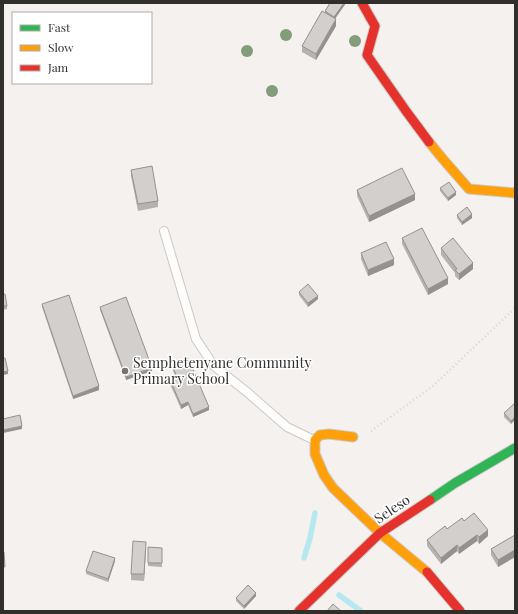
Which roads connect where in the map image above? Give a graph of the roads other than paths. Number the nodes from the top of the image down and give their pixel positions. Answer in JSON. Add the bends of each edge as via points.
{"nodes":[{"id":1,"x":362,"y":3,"type":"edge"},
{"id":2,"x":515,"y":193,"type":"edge"},
{"id":3,"x":164,"y":231,"type":"dead end"},
{"id":4,"x":353,"y":437,"type":"road end"},
{"id":5,"x":314,"y":440,"type":"junction"},
{"id":6,"x":515,"y":448,"type":"edge"},
{"id":7,"x":380,"y":533,"type":"junction"},
{"id":8,"x":299,"y":611,"type":"edge"},
{"id":9,"x":460,"y":611,"type":"edge"}],
"edges":[{"from":1,"to":2,"type":"street","via":[[375,26],[367,55],[442,158],[469,189]]},
{"from":3,"to":5,"type":"lane","via":[[196,339],[214,366],[288,427]]},
{"from":4,"to":5,"type":"street","via":[[329,434],[320,435]]},
{"from":5,"to":7,"type":"street","via":[[314,454],[333,488]]},
{"from":6,"to":7,"type":"street","name":"Seleso","via":[[455,483]]},
{"from":7,"to":8,"type":"street","name":"Seleso"},
{"from":7,"to":9,"type":"street","via":[[426,572]]}]}
